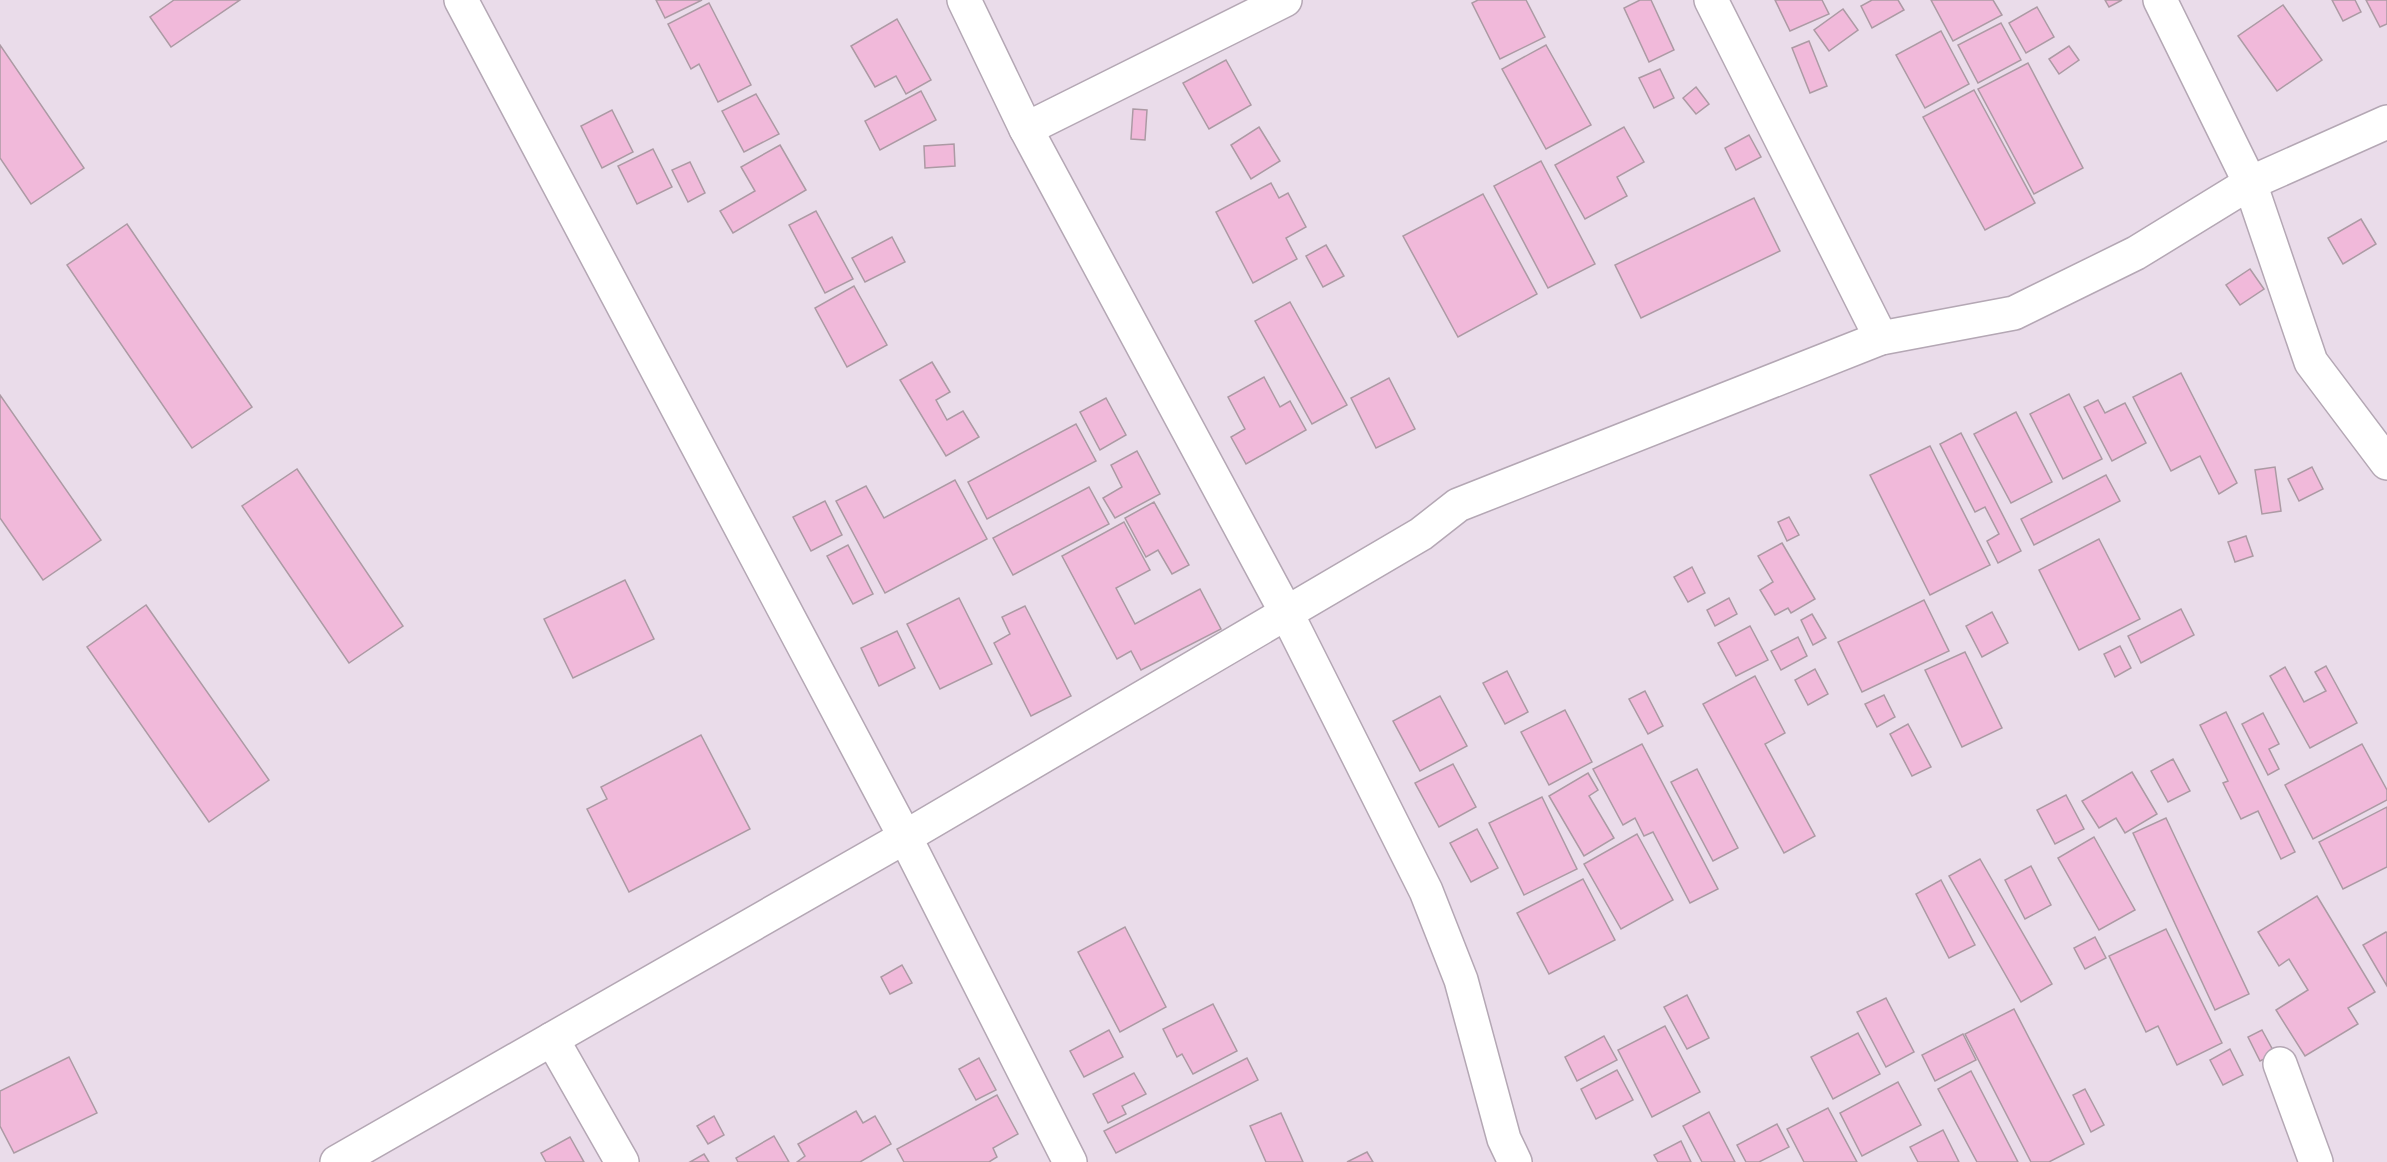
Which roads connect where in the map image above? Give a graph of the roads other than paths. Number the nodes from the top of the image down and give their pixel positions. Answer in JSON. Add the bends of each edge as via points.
{"nodes":[{"id":1,"x":460,"y":0,"type":"edge"},
{"id":2,"x":964,"y":0,"type":"edge"},
{"id":3,"x":1285,"y":0,"type":"edge"},
{"id":4,"x":1711,"y":0,"type":"edge"},
{"id":5,"x":2160,"y":0,"type":"edge"},
{"id":6,"x":2387,"y":122,"type":"edge"},
{"id":7,"x":1026,"y":129,"type":"junction"},
{"id":8,"x":2250,"y":183,"type":"junction"},
{"id":9,"x":1881,"y":338,"type":"junction"},
{"id":10,"x":2387,"y":463,"type":"edge"},
{"id":11,"x":1286,"y":612,"type":"junction"},
{"id":12,"x":905,"y":837,"type":"junction"},
{"id":13,"x":552,"y":1039,"type":"junction"},
{"id":14,"x":2280,"y":1064,"type":"dead end"},
{"id":15,"x":337,"y":1162,"type":"edge"},
{"id":16,"x":622,"y":1162,"type":"edge"},
{"id":17,"x":1070,"y":1162,"type":"edge"},
{"id":18,"x":1515,"y":1162,"type":"edge"},
{"id":19,"x":2316,"y":1162,"type":"edge"}],
"edges":[{"from":1,"to":12,"type":"street"},
{"from":2,"to":7,"type":"street"},
{"from":3,"to":7,"type":"street"},
{"from":4,"to":9,"type":"street"},
{"from":5,"to":8,"type":"street"},
{"from":6,"to":8,"type":"street"},
{"from":7,"to":11,"type":"street"},
{"from":8,"to":9,"type":"street","via":[[2136,253],[2014,313]]},
{"from":8,"to":10,"type":"street","via":[[2311,362]]},
{"from":9,"to":11,"type":"street","via":[[1458,506],[1421,534]]},
{"from":11,"to":12,"type":"street"},
{"from":11,"to":18,"type":"street","via":[[1426,891],[1461,980],[1504,1139]]},
{"from":12,"to":13,"type":"street"},
{"from":12,"to":17,"type":"street"},
{"from":13,"to":15,"type":"street"},
{"from":13,"to":16,"type":"street"},
{"from":14,"to":19,"type":"street"}]}
